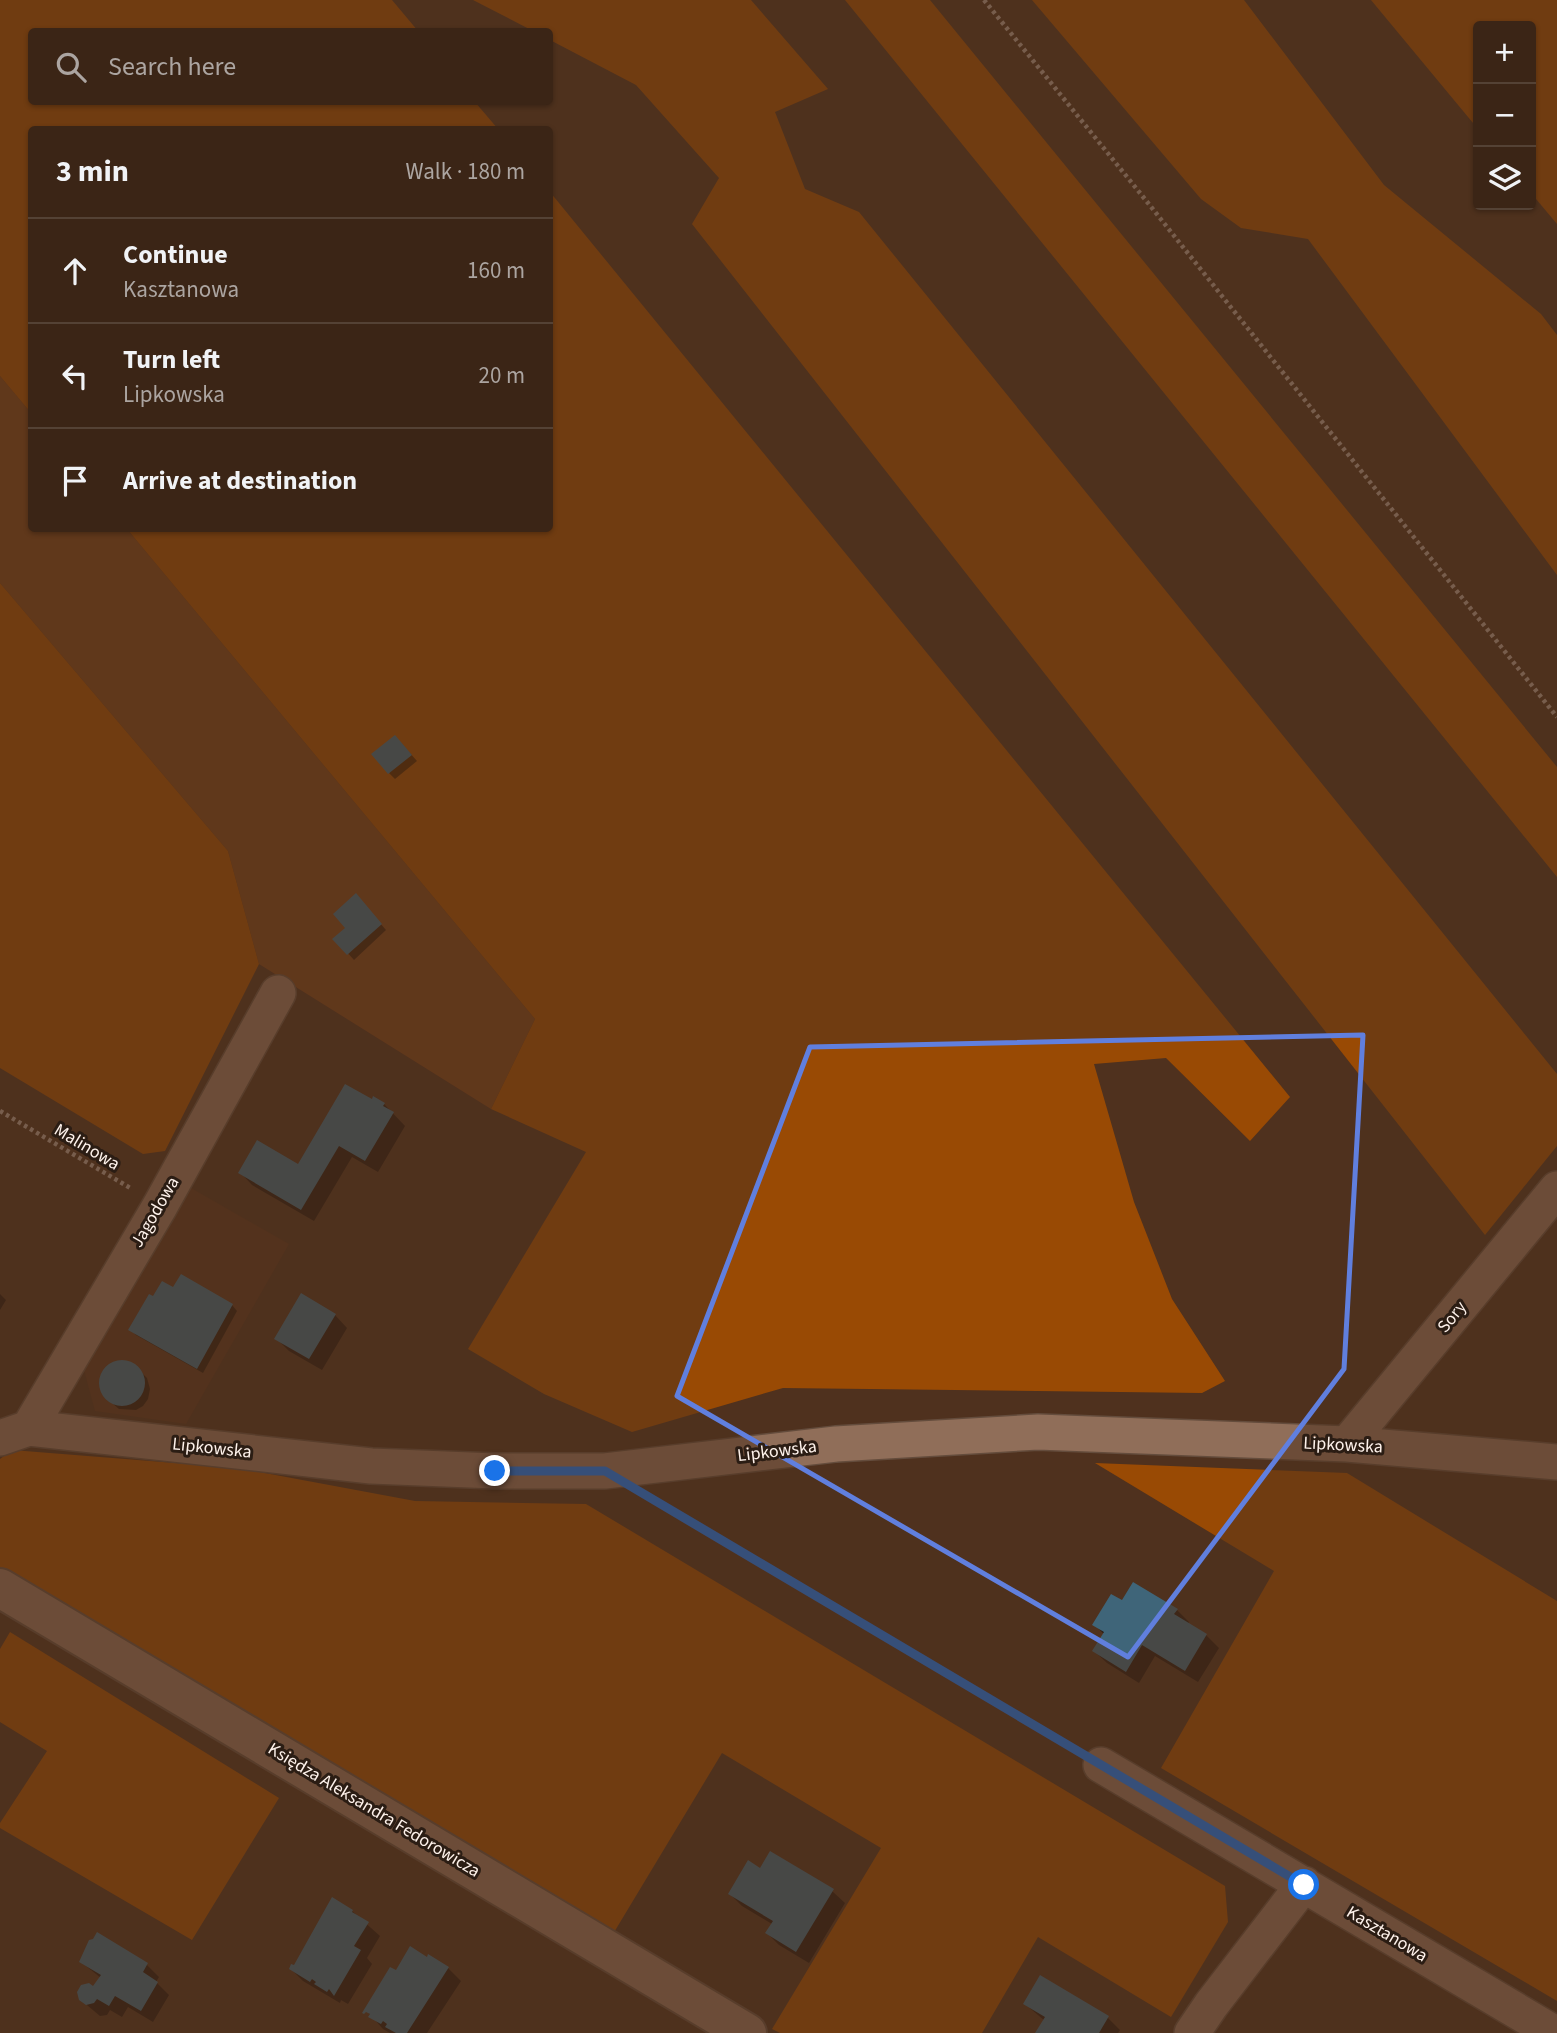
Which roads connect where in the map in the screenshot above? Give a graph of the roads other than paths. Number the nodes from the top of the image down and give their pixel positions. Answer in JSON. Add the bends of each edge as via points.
{"nodes":[{"id":1,"x":278,"y":993,"type":"dead end"},
{"id":2,"x":1557,"y":1189,"type":"edge"},
{"id":3,"x":14,"y":1433,"type":"edge"},
{"id":4,"x":1347,"y":1444,"type":"junction"},
{"id":5,"x":1557,"y":1462,"type":"edge"},
{"id":6,"x":0,"y":1588,"type":"edge"},
{"id":7,"x":1101,"y":1765,"type":"road end"},
{"id":8,"x":1304,"y":1885,"type":"junction"},
{"id":9,"x":747,"y":2033,"type":"edge"},
{"id":10,"x":1192,"y":2033,"type":"edge"},
{"id":11,"x":1554,"y":2033,"type":"edge"}],
"edges":[{"from":1,"to":3,"type":"street","name":"Jagodowa","via":[[160,1206]]},
{"from":2,"to":4,"type":"street","name":"Sory"},
{"from":3,"to":4,"type":"street","name":"Lipkowska","via":[[371,1466],[495,1471],[605,1471],[836,1444],[1038,1432]]},
{"from":4,"to":5,"type":"street","name":"Lipkowska"},
{"from":6,"to":9,"type":"street","name":"Księdza Aleksandra Fedorowicza"},
{"from":7,"to":8,"type":"street","name":"Kasztanowa"},
{"from":8,"to":10,"type":"street"},
{"from":8,"to":11,"type":"street","name":"Kasztanowa"}]}
